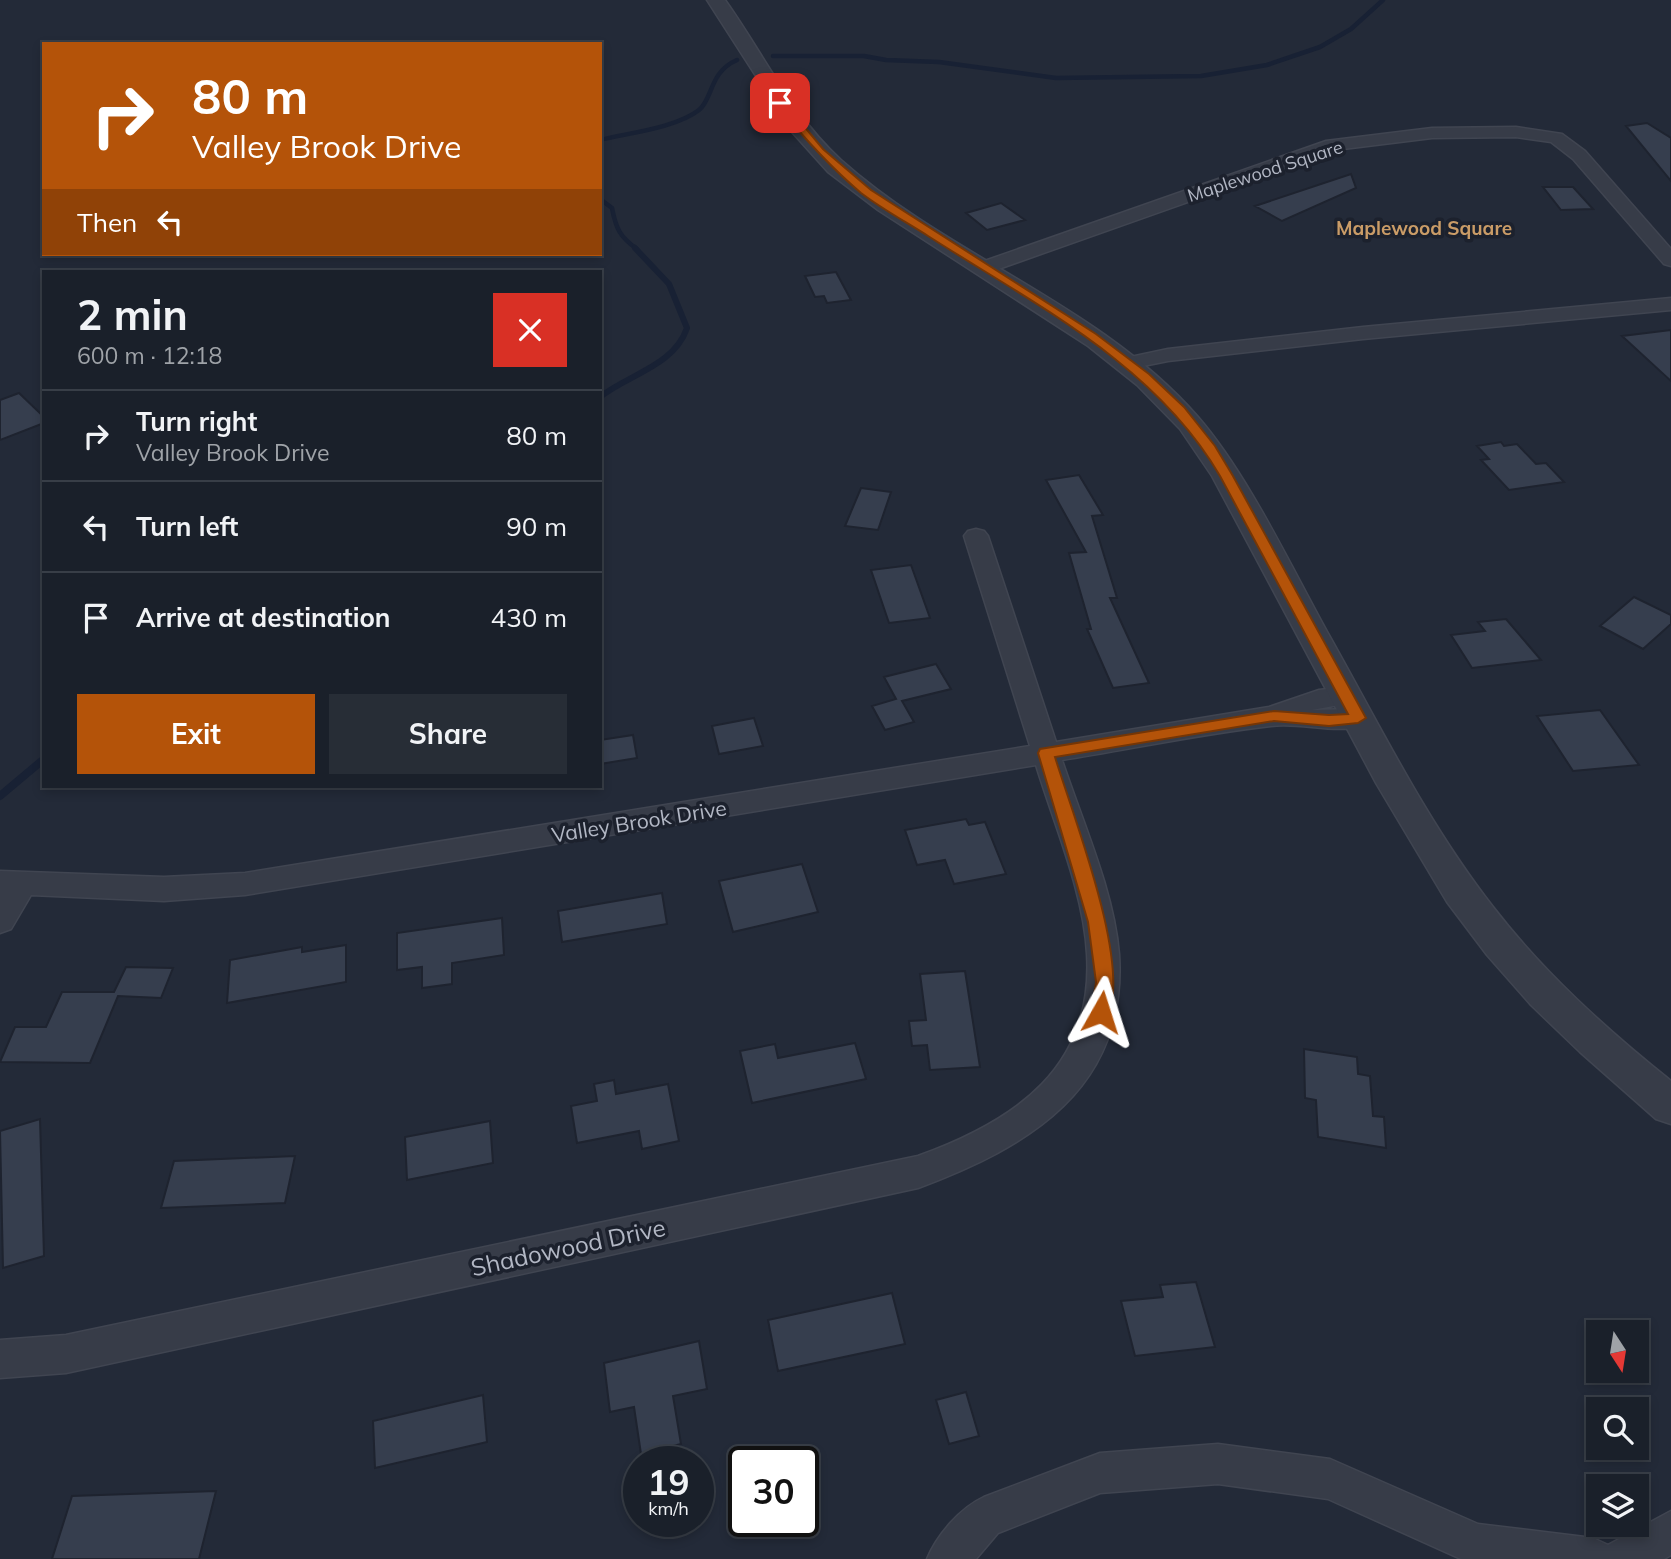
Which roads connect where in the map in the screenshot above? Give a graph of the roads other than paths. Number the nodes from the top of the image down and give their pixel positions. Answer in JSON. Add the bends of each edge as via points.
{"nodes":[{"id":1,"x":716,"y":0,"type":"edge"},
{"id":2,"x":1671,"y":260,"type":"edge"},
{"id":3,"x":984,"y":268,"type":"junction"},
{"id":4,"x":1671,"y":304,"type":"edge"},
{"id":5,"x":1128,"y":363,"type":"junction"},
{"id":6,"x":976,"y":537,"type":"dead end"},
{"id":7,"x":1352,"y":707,"type":"junction"},
{"id":8,"x":1046,"y":753,"type":"junction"},
{"id":9,"x":11,"y":883,"type":"edge"},
{"id":10,"x":0,"y":921,"type":"edge"},
{"id":11,"x":1671,"y":1107,"type":"edge"},
{"id":12,"x":0,"y":1359,"type":"edge"},
{"id":13,"x":1671,"y":1532,"type":"edge"},
{"id":14,"x":948,"y":1559,"type":"edge"},
{"id":15,"x":1593,"y":1559,"type":"edge"},
{"id":16,"x":1623,"y":1559,"type":"edge"}],
"edges":[{"from":1,"to":3,"type":"street","via":[[780,103],[819,151],[886,206]]},
{"from":2,"to":3,"type":"street","name":"Maplewood Square","via":[[1579,155],[1556,138],[1516,132],[1432,133],[1332,145]]},
{"from":3,"to":5,"type":"street"},
{"from":4,"to":5,"type":"street","via":[[1363,333]]},
{"from":5,"to":7,"type":"street","via":[[1180,410],[1210,449]]},
{"from":6,"to":8,"type":"street","name":"Shadowood Drive"},
{"from":7,"to":8,"type":"street","name":"Valley Brook Drive","via":[[1320,720],[1274,716]]},
{"from":7,"to":11,"type":"street","via":[[1438,857],[1503,948],[1578,1027]]},
{"from":8,"to":9,"type":"street","name":"Valley Brook Drive","via":[[245,884],[164,889]]},
{"from":8,"to":12,"type":"street","name":"Shadowood Drive","via":[[1103,953],[1101,1012],[1091,1043],[1054,1098],[991,1143],[918,1172],[65,1354]]},
{"from":9,"to":10,"type":"street"},
{"from":13,"to":16,"type":"street"},
{"from":14,"to":15,"type":"street","via":[[984,1518],[1100,1473],[1218,1464],[1331,1479],[1477,1545]]}]}
